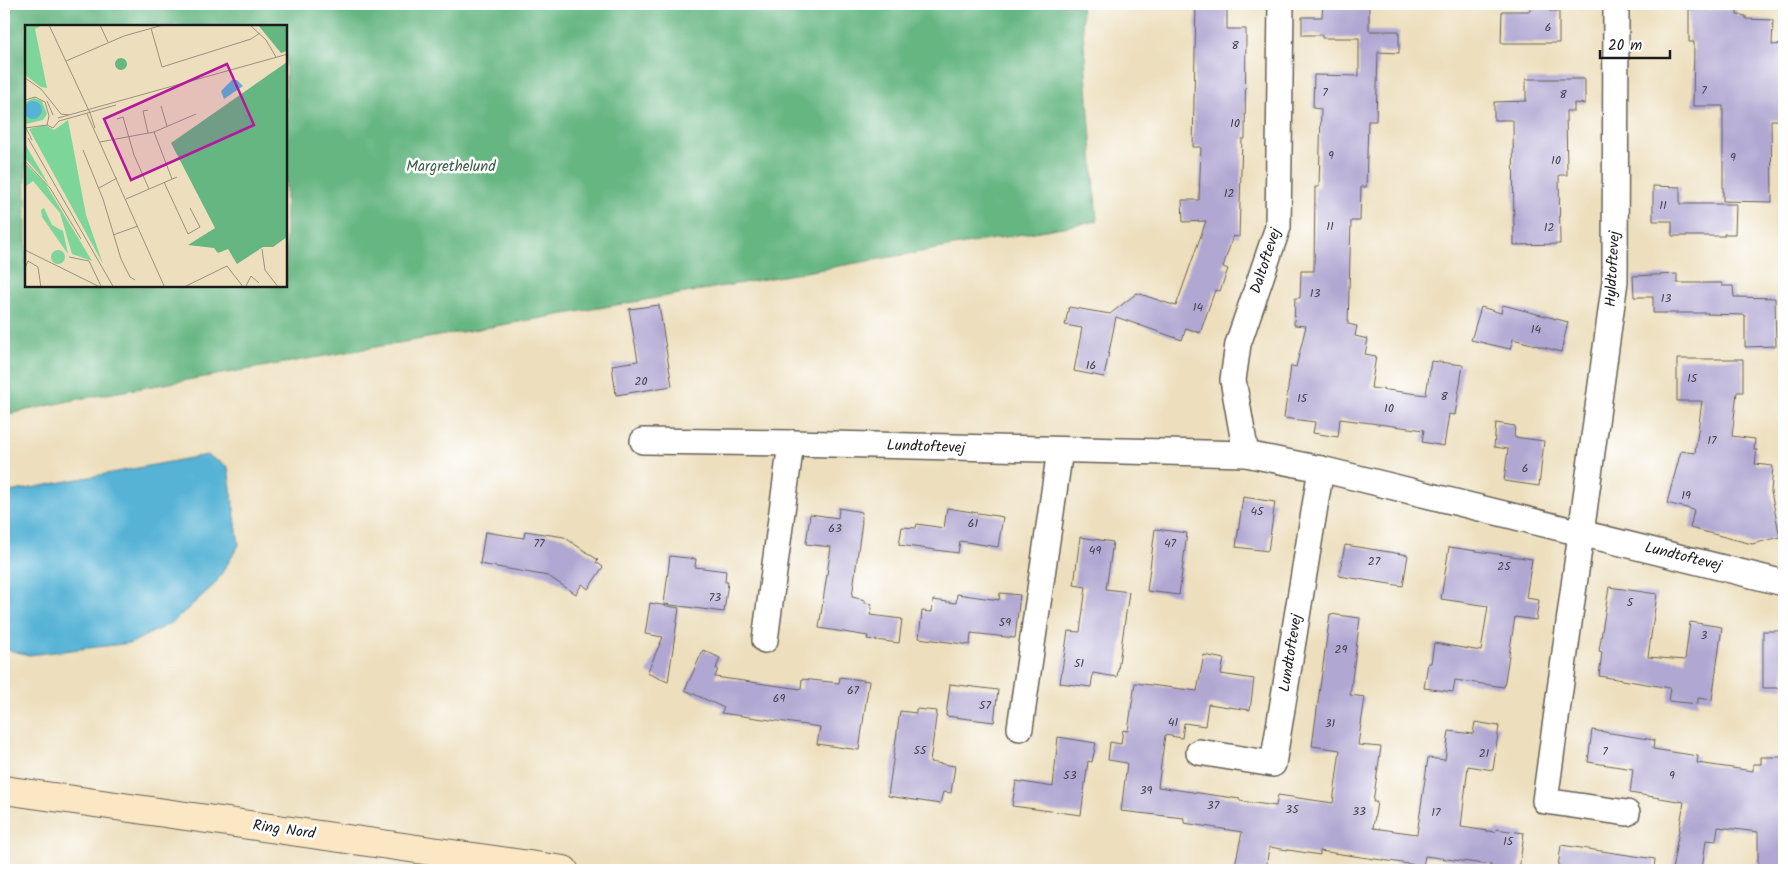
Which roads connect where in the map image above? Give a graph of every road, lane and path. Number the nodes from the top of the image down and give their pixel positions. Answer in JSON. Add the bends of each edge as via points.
{"nodes":[{"id":1,"x":1281,"y":4,"type":"edge"},
{"id":2,"x":1616,"y":4,"type":"edge"},
{"id":3,"x":643,"y":441,"type":"dead end"},
{"id":4,"x":791,"y":443,"type":"junction"},
{"id":5,"x":1060,"y":450,"type":"junction"},
{"id":6,"x":1246,"y":454,"type":"junction"},
{"id":7,"x":1321,"y":469,"type":"junction"},
{"id":8,"x":1581,"y":532,"type":"junction"},
{"id":9,"x":1784,"y":583,"type":"edge"},
{"id":10,"x":765,"y":640,"type":"dead end"},
{"id":11,"x":1020,"y":728,"type":"dead end"},
{"id":12,"x":1199,"y":752,"type":"dead end"},
{"id":13,"x":4,"y":790,"type":"edge"},
{"id":14,"x":1627,"y":813,"type":"dead end"},
{"id":15,"x":564,"y":870,"type":"edge"}],
"edges":[{"from":1,"to":6,"type":"street","name":"Daltoftevej","via":[[1278,227],[1238,344],[1233,380]]},
{"from":2,"to":8,"type":"street","name":"Hyldtoftevej","via":[[1615,281]]},
{"from":3,"to":4,"type":"street","name":"Lundtoftevej"},
{"from":4,"to":5,"type":"street","name":"Lundtoftevej"},
{"from":4,"to":10,"type":"street"},
{"from":5,"to":6,"type":"street","name":"Lundtoftevej"},
{"from":5,"to":11,"type":"street"},
{"from":6,"to":7,"type":"street","name":"Lundtoftevej"},
{"from":7,"to":8,"type":"street","name":"Lundtoftevej"},
{"from":7,"to":12,"type":"street","name":"Lundtoftevej","via":[[1272,764]]},
{"from":8,"to":9,"type":"street","name":"Lundtoftevej"},
{"from":8,"to":14,"type":"street","via":[[1545,800]]},
{"from":13,"to":15,"type":"main road","name":"Ring Nord"}]}
